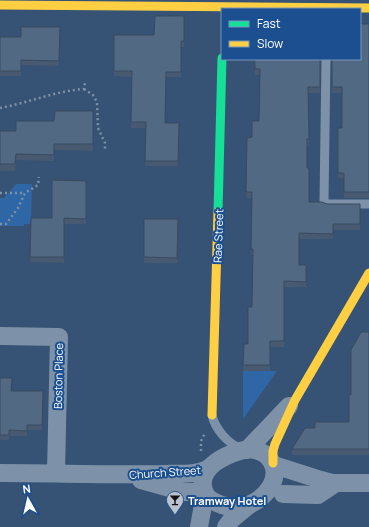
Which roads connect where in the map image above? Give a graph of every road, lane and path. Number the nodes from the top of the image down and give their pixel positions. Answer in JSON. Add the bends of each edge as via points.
{"nodes":[{"id":1,"x":0,"y":5,"type":"edge"},
{"id":2,"x":223,"y":5,"type":"edge"},
{"id":3,"x":327,"y":6,"type":"edge"},
{"id":4,"x":369,"y":8,"type":"edge"},
{"id":5,"x":222,"y":60,"type":"edge"},
{"id":6,"x":326,"y":60,"type":"edge"},
{"id":7,"x":85,"y":83,"type":"dead end"},
{"id":8,"x":84,"y":90,"type":"junction"},
{"id":9,"x":0,"y":108,"type":"edge"},
{"id":10,"x":105,"y":149,"type":"dead end"},
{"id":11,"x":39,"y":177,"type":"dead end"},
{"id":12,"x":25,"y":193,"type":"junction"},
{"id":13,"x":0,"y":194,"type":"edge"},
{"id":14,"x":369,"y":204,"type":"edge"},
{"id":15,"x":0,"y":224,"type":"edge"},
{"id":16,"x":369,"y":273,"type":"edge"},
{"id":17,"x":0,"y":336,"type":"edge"},
{"id":18,"x":295,"y":400,"type":"junction"},
{"id":19,"x":212,"y":415,"type":"junction"},
{"id":20,"x":245,"y":450,"type":"junction"},
{"id":21,"x":273,"y":464,"type":"junction"},
{"id":22,"x":209,"y":468,"type":"junction"},
{"id":23,"x":0,"y":473,"type":"edge"},
{"id":24,"x":56,"y":473,"type":"junction"},
{"id":25,"x":121,"y":475,"type":"junction"},
{"id":26,"x":336,"y":483,"type":"junction"},
{"id":27,"x":369,"y":483,"type":"edge"},
{"id":28,"x":204,"y":493,"type":"junction"},
{"id":29,"x":283,"y":494,"type":"dead end"},
{"id":30,"x":252,"y":503,"type":"junction"},
{"id":31,"x":199,"y":527,"type":"edge"},
{"id":32,"x":226,"y":527,"type":"edge"}],
"edges":[{"from":1,"to":2,"type":"street"},
{"from":2,"to":3,"type":"street"},
{"from":3,"to":4,"type":"street"},
{"from":5,"to":19,"type":"street","name":"Rae Street"},
{"from":6,"to":14,"type":"lane","via":[[324,201],[327,204]]},
{"from":7,"to":8,"type":"path"},
{"from":8,"to":9,"type":"path","via":[[72,90]]},
{"from":8,"to":10,"type":"path","via":[[93,95],[97,102],[98,128]]},
{"from":11,"to":12,"type":"path","via":[[38,186]]},
{"from":12,"to":13,"type":"path"},
{"from":12,"to":15,"type":"path","via":[[6,224]]},
{"from":16,"to":18,"type":"street"},
{"from":17,"to":24,"type":"street","name":"Boston Place","via":[[59,337]]},
{"from":18,"to":20,"type":"street"},
{"from":18,"to":21,"type":"street","via":[[275,444]]},
{"from":19,"to":20,"type":"lane","via":[[215,424],[227,439],[236,447]]},
{"from":19,"to":22,"type":"path","via":[[202,441],[201,461]]},
{"from":20,"to":21,"type":"street","via":[[261,452]]},
{"from":20,"to":22,"type":"street","via":[[218,460]]},
{"from":21,"to":26,"type":"street"},
{"from":21,"to":30,"type":"street","via":[[274,478],[270,488]]},
{"from":22,"to":25,"type":"street","name":"Church Street","via":[[201,472]]},
{"from":22,"to":28,"type":"street","via":[[202,484]]},
{"from":23,"to":24,"type":"street","name":"Church Street"},
{"from":24,"to":25,"type":"street","name":"Church Street"},
{"from":25,"to":28,"type":"street","name":"Church Street","via":[[184,492]]},
{"from":26,"to":27,"type":"street"},
{"from":26,"to":29,"type":"street","via":[[318,494]]},
{"from":28,"to":30,"type":"street","via":[[212,501],[222,505],[242,507]]},
{"from":28,"to":31,"type":"street"},
{"from":30,"to":32,"type":"street"}]}
